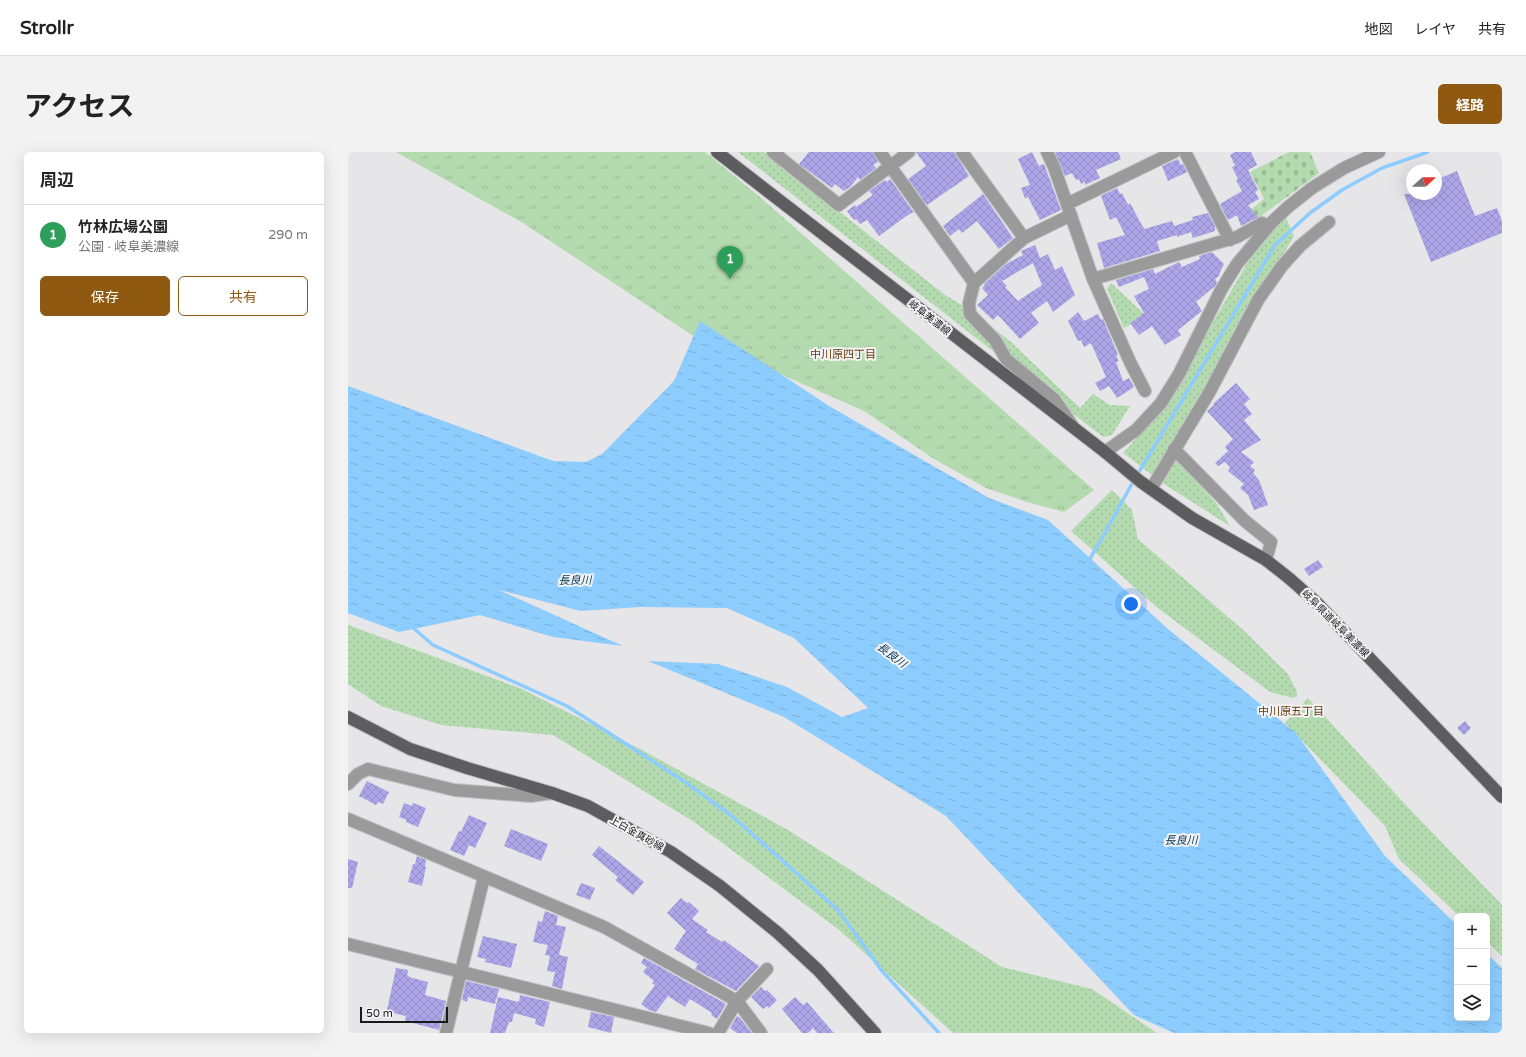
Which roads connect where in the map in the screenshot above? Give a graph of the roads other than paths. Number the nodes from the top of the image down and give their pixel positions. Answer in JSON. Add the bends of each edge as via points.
{"nodes":[{"id":1,"x":718,"y":152,"type":"edge"},
{"id":2,"x":773,"y":152,"type":"edge"},
{"id":3,"x":880,"y":152,"type":"edge"},
{"id":4,"x":909,"y":152,"type":"edge"},
{"id":5,"x":962,"y":152,"type":"edge"},
{"id":6,"x":1047,"y":152,"type":"edge"},
{"id":7,"x":1174,"y":152,"type":"edge"},
{"id":8,"x":1185,"y":152,"type":"edge"},
{"id":9,"x":1378,"y":152,"type":"edge"},
{"id":10,"x":890,"y":167,"type":"junction"},
{"id":11,"x":1069,"y":209,"type":"junction"},
{"id":12,"x":1329,"y":222,"type":"dead end"},
{"id":13,"x":1268,"y":226,"type":"junction"},
{"id":14,"x":1024,"y":238,"type":"junction"},
{"id":15,"x":1230,"y":240,"type":"junction"},
{"id":16,"x":1093,"y":279,"type":"junction"},
{"id":17,"x":974,"y":283,"type":"junction"},
{"id":18,"x":1145,"y":391,"type":"dead end"},
{"id":19,"x":1076,"y":430,"type":"junction"},
{"id":20,"x":1174,"y":449,"type":"junction"},
{"id":21,"x":1105,"y":452,"type":"junction"},
{"id":22,"x":1146,"y":485,"type":"junction"},
{"id":23,"x":1266,"y":560,"type":"junction"},
{"id":24,"x":348,"y":718,"type":"edge"},
{"id":25,"x":348,"y":784,"type":"edge"},
{"id":26,"x":552,"y":793,"type":"junction"},
{"id":27,"x":1502,"y":797,"type":"edge"},
{"id":28,"x":348,"y":819,"type":"edge"},
{"id":29,"x":484,"y":877,"type":"junction"},
{"id":30,"x":348,"y":944,"type":"edge"},
{"id":31,"x":767,"y":969,"type":"dead end"},
{"id":32,"x":461,"y":971,"type":"junction"},
{"id":33,"x":737,"y":1001,"type":"junction"},
{"id":34,"x":446,"y":1033,"type":"edge"},
{"id":35,"x":708,"y":1033,"type":"edge"},
{"id":36,"x":718,"y":1033,"type":"edge"},
{"id":37,"x":761,"y":1033,"type":"edge"},
{"id":38,"x":875,"y":1033,"type":"edge"}],
"edges":[{"from":1,"to":19,"type":"main road","name":"岐阜美濃線"},
{"from":2,"to":10,"type":"street","via":[[839,205]]},
{"from":3,"to":10,"type":"street"},
{"from":4,"to":10,"type":"street"},
{"from":5,"to":14,"type":"street"},
{"from":6,"to":11,"type":"street"},
{"from":7,"to":11,"type":"street"},
{"from":8,"to":15,"type":"street"},
{"from":9,"to":13,"type":"street","via":[[1344,168],[1312,188],[1288,206]]},
{"from":10,"to":17,"type":"street"},
{"from":11,"to":14,"type":"street"},
{"from":11,"to":16,"type":"street"},
{"from":12,"to":20,"type":"street","via":[[1300,246],[1258,300],[1208,393]]},
{"from":13,"to":15,"type":"street","via":[[1262,223]]},
{"from":13,"to":21,"type":"street","via":[[1237,264],[1221,290],[1161,404],[1136,430]]},
{"from":14,"to":17,"type":"street"},
{"from":15,"to":16,"type":"street"},
{"from":16,"to":18,"type":"street"},
{"from":17,"to":19,"type":"street","via":[[969,303],[970,314],[995,340],[1006,359],[1054,399]]},
{"from":19,"to":21,"type":"main road","name":"岐阜美濃線"},
{"from":20,"to":22,"type":"street"},
{"from":20,"to":23,"type":"street","via":[[1245,521],[1271,542]]},
{"from":21,"to":22,"type":"main road","name":"岐阜美濃線"},
{"from":22,"to":23,"type":"main road","name":"岐阜県道岐阜美濃線","via":[[1192,518]]},
{"from":23,"to":27,"type":"main road","name":"岐阜県道岐阜美濃線","via":[[1317,603]]},
{"from":24,"to":26,"type":"main road","name":"上白金真砂線","via":[[410,749]]},
{"from":25,"to":26,"type":"street","via":[[368,769],[454,790],[531,796]]},
{"from":26,"to":38,"type":"main road","name":"上白金真砂線","via":[[595,810],[672,852],[720,886],[778,932],[818,970]]},
{"from":28,"to":29,"type":"street"},
{"from":29,"to":32,"type":"street"},
{"from":29,"to":33,"type":"street","via":[[604,927]]},
{"from":30,"to":32,"type":"street"},
{"from":31,"to":33,"type":"street"},
{"from":32,"to":34,"type":"street"},
{"from":32,"to":35,"type":"street"},
{"from":33,"to":36,"type":"street"},
{"from":33,"to":37,"type":"street"}]}
